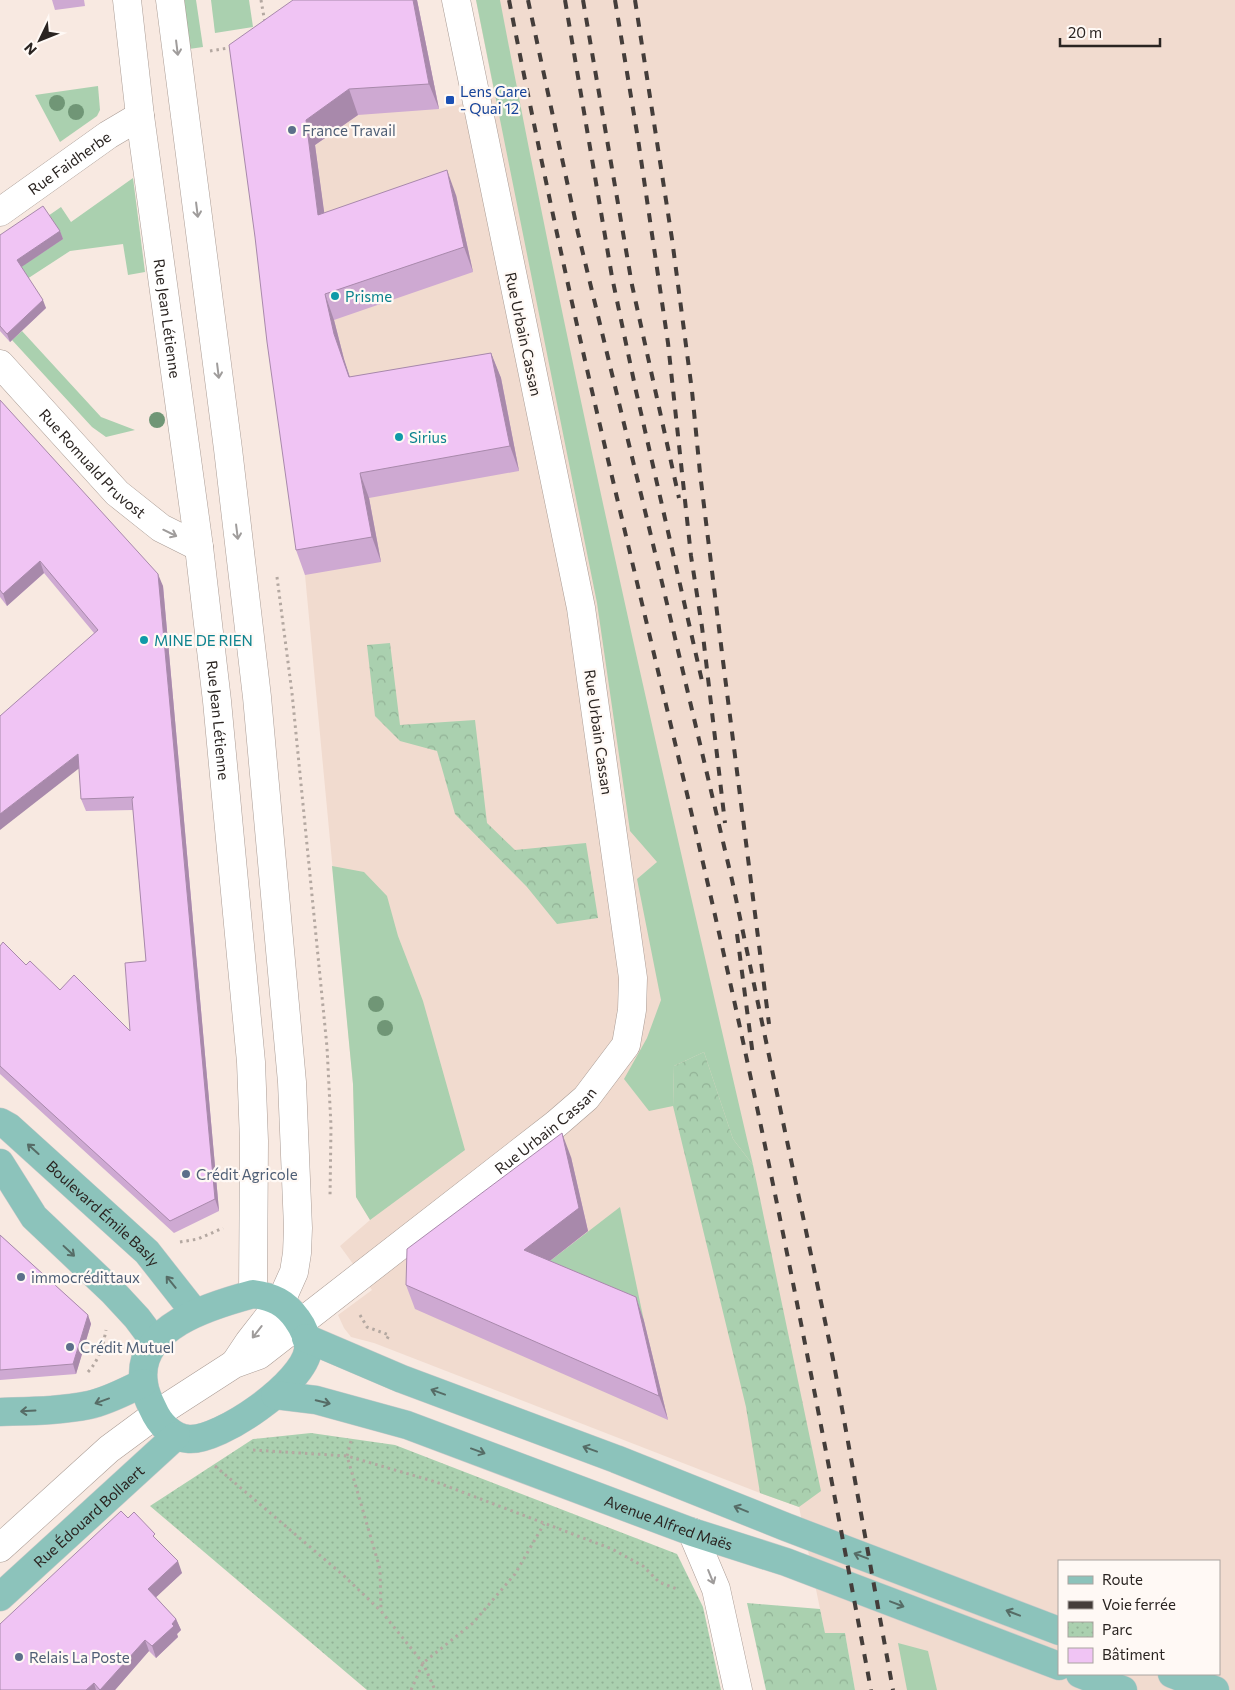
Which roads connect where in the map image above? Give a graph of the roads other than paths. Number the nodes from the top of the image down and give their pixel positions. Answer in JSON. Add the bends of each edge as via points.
{"nodes":[{"id":1,"x":127,"y":0,"type":"edge"},
{"id":2,"x":170,"y":0,"type":"edge"},
{"id":3,"x":456,"y":0,"type":"edge"},
{"id":4,"x":140,"y":116,"type":"junction"},
{"id":5,"x":0,"y":212,"type":"edge"},
{"id":6,"x":0,"y":364,"type":"edge"},
{"id":7,"x":199,"y":547,"type":"junction"},
{"id":8,"x":0,"y":1122,"type":"edge"},
{"id":9,"x":0,"y":1163,"type":"edge"},
{"id":10,"x":253,"y":1294,"type":"junction"},
{"id":11,"x":281,"y":1301,"type":"junction"},
{"id":12,"x":195,"y":1313,"type":"junction"},
{"id":13,"x":303,"y":1331,"type":"junction"},
{"id":14,"x":155,"y":1342,"type":"junction"},
{"id":15,"x":234,"y":1364,"type":"junction"},
{"id":16,"x":143,"y":1383,"type":"junction"},
{"id":17,"x":275,"y":1396,"type":"junction"},
{"id":18,"x":0,"y":1412,"type":"edge"},
{"id":19,"x":155,"y":1415,"type":"junction"},
{"id":20,"x":176,"y":1436,"type":"junction"},
{"id":21,"x":692,"y":1532,"type":"junction"},
{"id":22,"x":0,"y":1548,"type":"edge"},
{"id":23,"x":0,"y":1597,"type":"edge"},
{"id":24,"x":1058,"y":1631,"type":"edge"},
{"id":25,"x":1058,"y":1666,"type":"edge"},
{"id":26,"x":1083,"y":1675,"type":"edge"},
{"id":27,"x":1175,"y":1675,"type":"edge"},
{"id":28,"x":738,"y":1690,"type":"edge"},
{"id":29,"x":1123,"y":1690,"type":"edge"},
{"id":30,"x":1215,"y":1690,"type":"edge"}],
"edges":[{"from":1,"to":4,"type":"street","name":"Rue Jean Létienne"},
{"from":2,"to":11,"type":"street","one_way":true,"via":[[257,697],[292,1082],[297,1253],[294,1272]]},
{"from":3,"to":13,"type":"street","name":"Rue Urbain Cassan","via":[[580,608],[633,978],[632,1010],[626,1045],[586,1098],[343,1290]]},
{"from":4,"to":5,"type":"street","name":"Rue Faidherbe"},
{"from":4,"to":7,"type":"street","name":"Rue Jean Létienne"},
{"from":6,"to":7,"type":"street","name":"Rue Romuald Pruvost","one_way":true,"via":[[117,493],[161,528]]},
{"from":7,"to":10,"type":"street","name":"Rue Jean Létienne","via":[[251,1062]]},
{"from":12,"to":8,"type":"main road","name":"Boulevard Émile Basly","one_way":true,"via":[[147,1252]]},
{"from":9,"to":14,"type":"main road","one_way":true,"via":[[34,1217],[112,1291]]},
{"from":10,"to":11,"type":"main road"},
{"from":10,"to":12,"type":"main road"},
{"from":11,"to":13,"type":"main road","via":[[292,1311]]},
{"from":11,"to":15,"type":"street","one_way":true},
{"from":12,"to":14,"type":"main road","via":[[176,1323]]},
{"from":13,"to":15,"type":"street","name":"Rue Urbain Cassan","via":[[259,1355]]},
{"from":13,"to":17,"type":"main road","via":[[308,1350],[302,1364]]},
{"from":24,"to":13,"type":"main road","one_way":true,"via":[[402,1379]]},
{"from":14,"to":16,"type":"main road","via":[[146,1361]]},
{"from":15,"to":19,"type":"street"},
{"from":16,"to":18,"type":"main road","one_way":true,"via":[[91,1405]]},
{"from":16,"to":19,"type":"main road"},
{"from":17,"to":20,"type":"main road","via":[[232,1426],[208,1436],[195,1440]]},
{"from":17,"to":21,"type":"main road","name":"Avenue Alfred Maës","one_way":true,"via":[[316,1400],[407,1425]]},
{"from":19,"to":20,"type":"main road"},
{"from":19,"to":22,"type":"street","via":[[109,1449]]},
{"from":20,"to":23,"type":"main road","name":"Rue Édouard Bollaert"},
{"from":21,"to":25,"type":"main road","name":"Avenue Alfred Maës","one_way":true,"via":[[786,1562]]},
{"from":21,"to":28,"type":"street","one_way":true,"via":[[716,1589]]},
{"from":26,"to":29,"type":"main road"},
{"from":27,"to":30,"type":"main road"}]}
